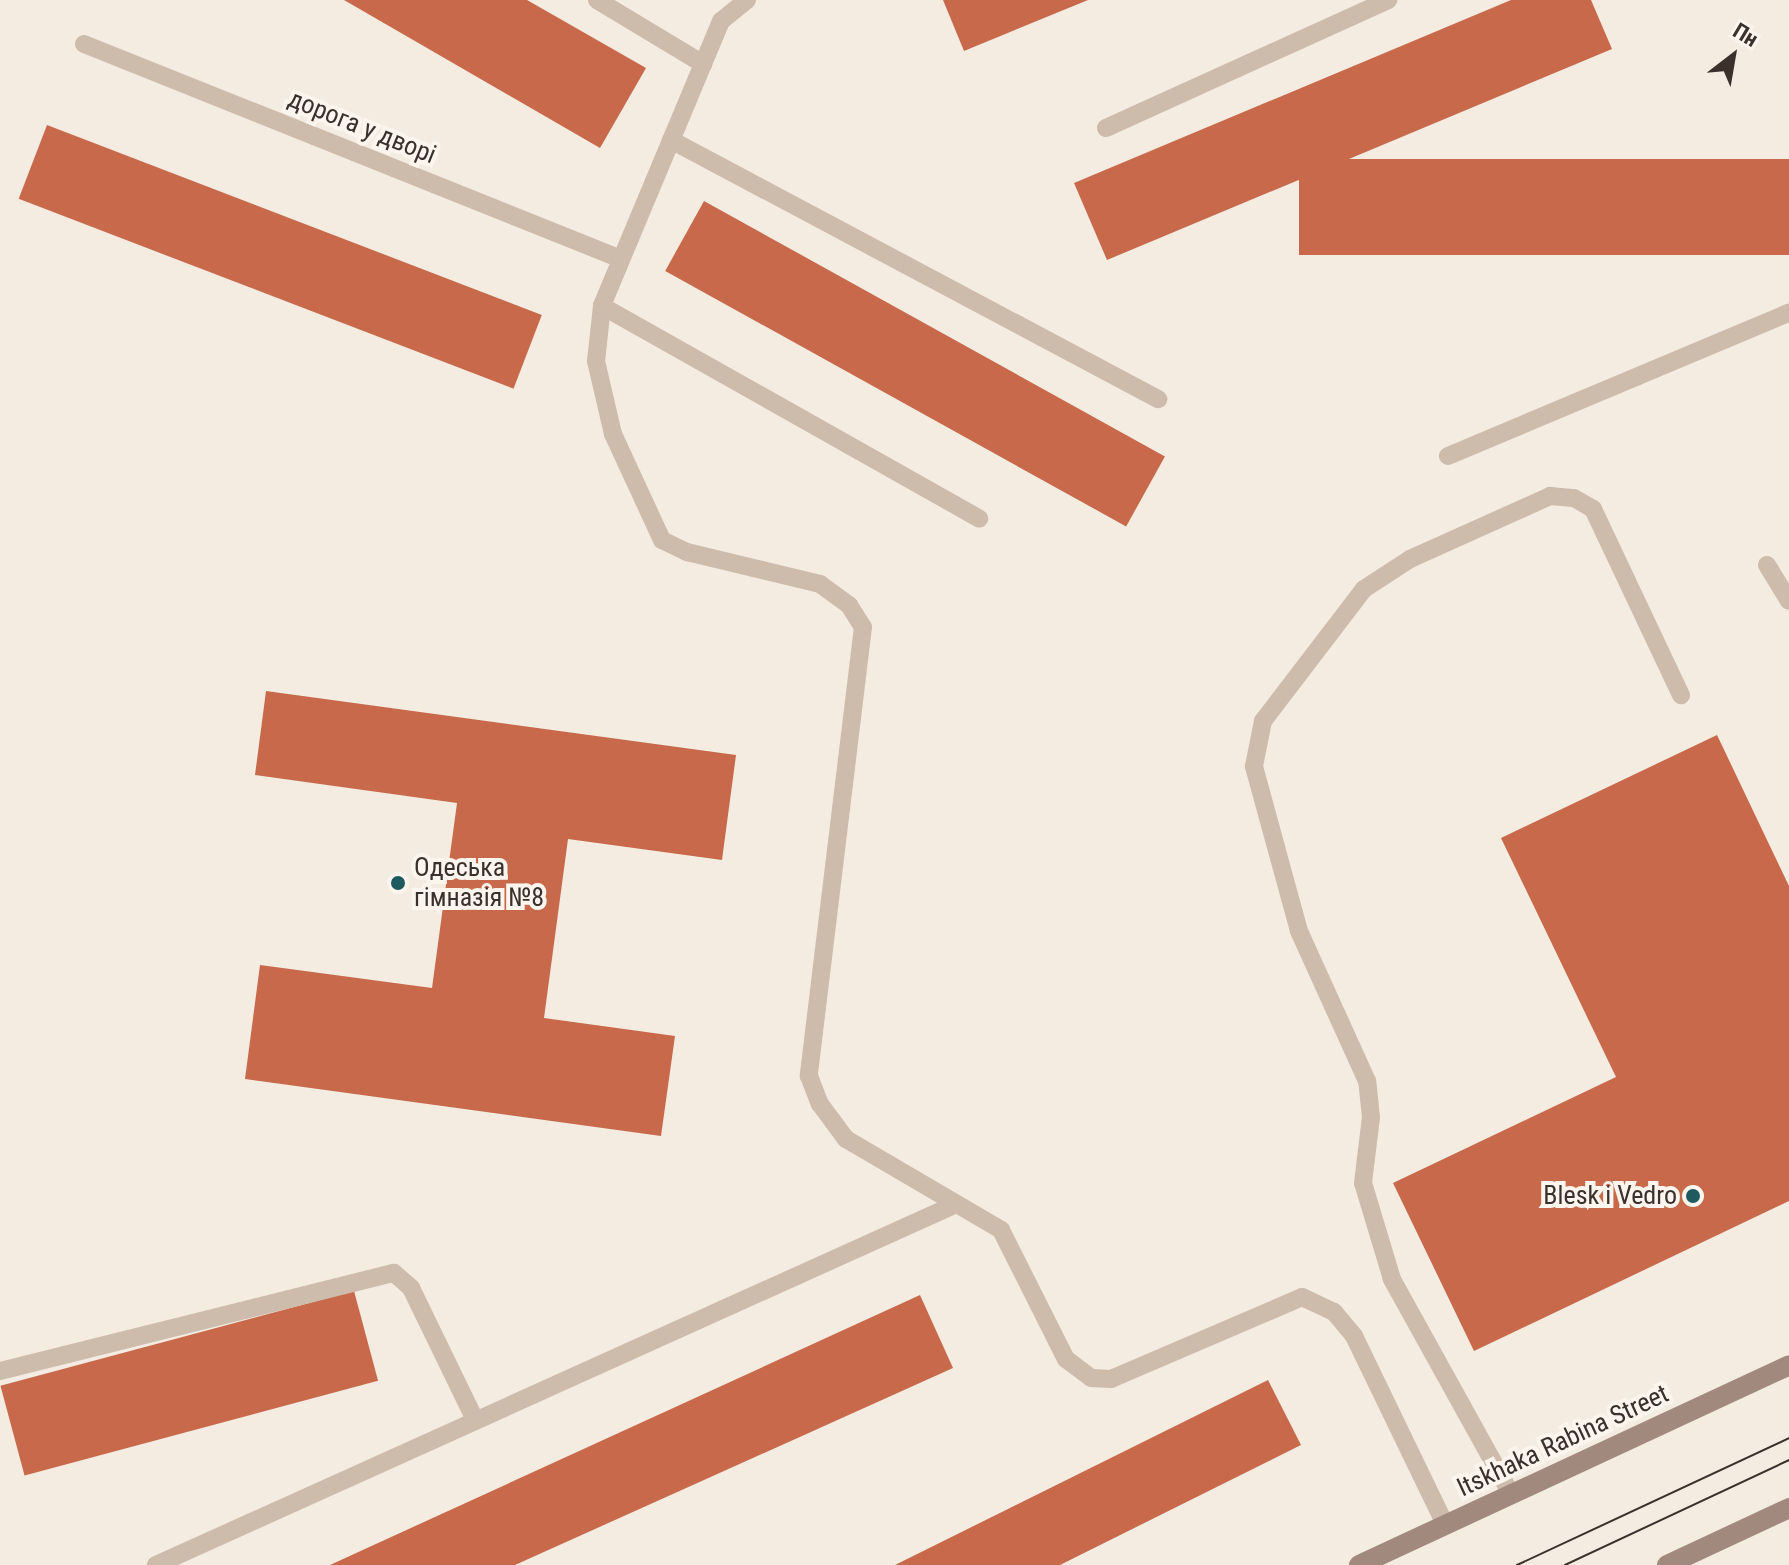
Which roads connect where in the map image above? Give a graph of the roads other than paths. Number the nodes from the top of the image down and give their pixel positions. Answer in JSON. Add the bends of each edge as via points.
{"nodes":[{"id":1,"x":597,"y":0,"type":"edge"},
{"id":2,"x":747,"y":0,"type":"edge"},
{"id":3,"x":1388,"y":0,"type":"edge"},
{"id":4,"x":84,"y":44,"type":"dead end"},
{"id":5,"x":703,"y":64,"type":"junction"},
{"id":6,"x":1106,"y":128,"type":"dead end"},
{"id":7,"x":671,"y":140,"type":"junction"},
{"id":8,"x":621,"y":259,"type":"junction"},
{"id":9,"x":602,"y":306,"type":"junction"},
{"id":10,"x":1789,"y":313,"type":"edge"},
{"id":11,"x":1158,"y":399,"type":"dead end"},
{"id":12,"x":1448,"y":456,"type":"dead end"},
{"id":13,"x":979,"y":518,"type":"dead end"},
{"id":14,"x":1767,"y":565,"type":"dead end"},
{"id":15,"x":1789,"y":601,"type":"edge"},
{"id":16,"x":1681,"y":695,"type":"dead end"},
{"id":17,"x":952,"y":1206,"type":"junction"},
{"id":18,"x":1789,"y":1365,"type":"edge"},
{"id":19,"x":0,"y":1371,"type":"edge"},
{"id":20,"x":474,"y":1418,"type":"junction"},
{"id":21,"x":1511,"y":1494,"type":"junction"},
{"id":22,"x":1789,"y":1508,"type":"edge"},
{"id":23,"x":1445,"y":1524,"type":"junction"},
{"id":24,"x":156,"y":1565,"type":"edge"},
{"id":25,"x":1359,"y":1565,"type":"edge"},
{"id":26,"x":1667,"y":1565,"type":"edge"}],
"edges":[{"from":1,"to":5,"type":"lane"},
{"from":2,"to":5,"type":"lane","via":[[721,21]]},
{"from":3,"to":6,"type":"lane"},
{"from":4,"to":8,"type":"lane","name":"дорога у дворі"},
{"from":5,"to":7,"type":"lane"},
{"from":7,"to":8,"type":"lane"},
{"from":7,"to":11,"type":"lane"},
{"from":8,"to":9,"type":"lane"},
{"from":9,"to":13,"type":"lane"},
{"from":9,"to":17,"type":"lane","via":[[596,361],[613,434],[662,540],[687,552],[820,584],[849,605],[863,627],[809,1076],[820,1104],[846,1139]]},
{"from":10,"to":12,"type":"lane"},
{"from":14,"to":15,"type":"lane"},
{"from":16,"to":21,"type":"lane","via":[[1593,509],[1574,498],[1550,496],[1410,559],[1364,589],[1263,721],[1254,766],[1299,931],[1367,1081],[1371,1117],[1363,1183],[1392,1279]]},
{"from":17,"to":20,"type":"lane"},
{"from":17,"to":23,"type":"lane","via":[[1001,1230],[1066,1359],[1091,1378],[1111,1379],[1302,1297],[1334,1312],[1354,1336]]},
{"from":18,"to":21,"type":"main road","name":"Itskhaka Rabina Street"},
{"from":19,"to":20,"type":"lane","via":[[394,1273],[411,1288]]},
{"from":20,"to":24,"type":"lane"},
{"from":21,"to":23,"type":"main road","name":"Itskhaka Rabina Street"},
{"from":22,"to":26,"type":"main road"},
{"from":23,"to":25,"type":"main road","name":"Itskhaka Rabina Street"}]}
